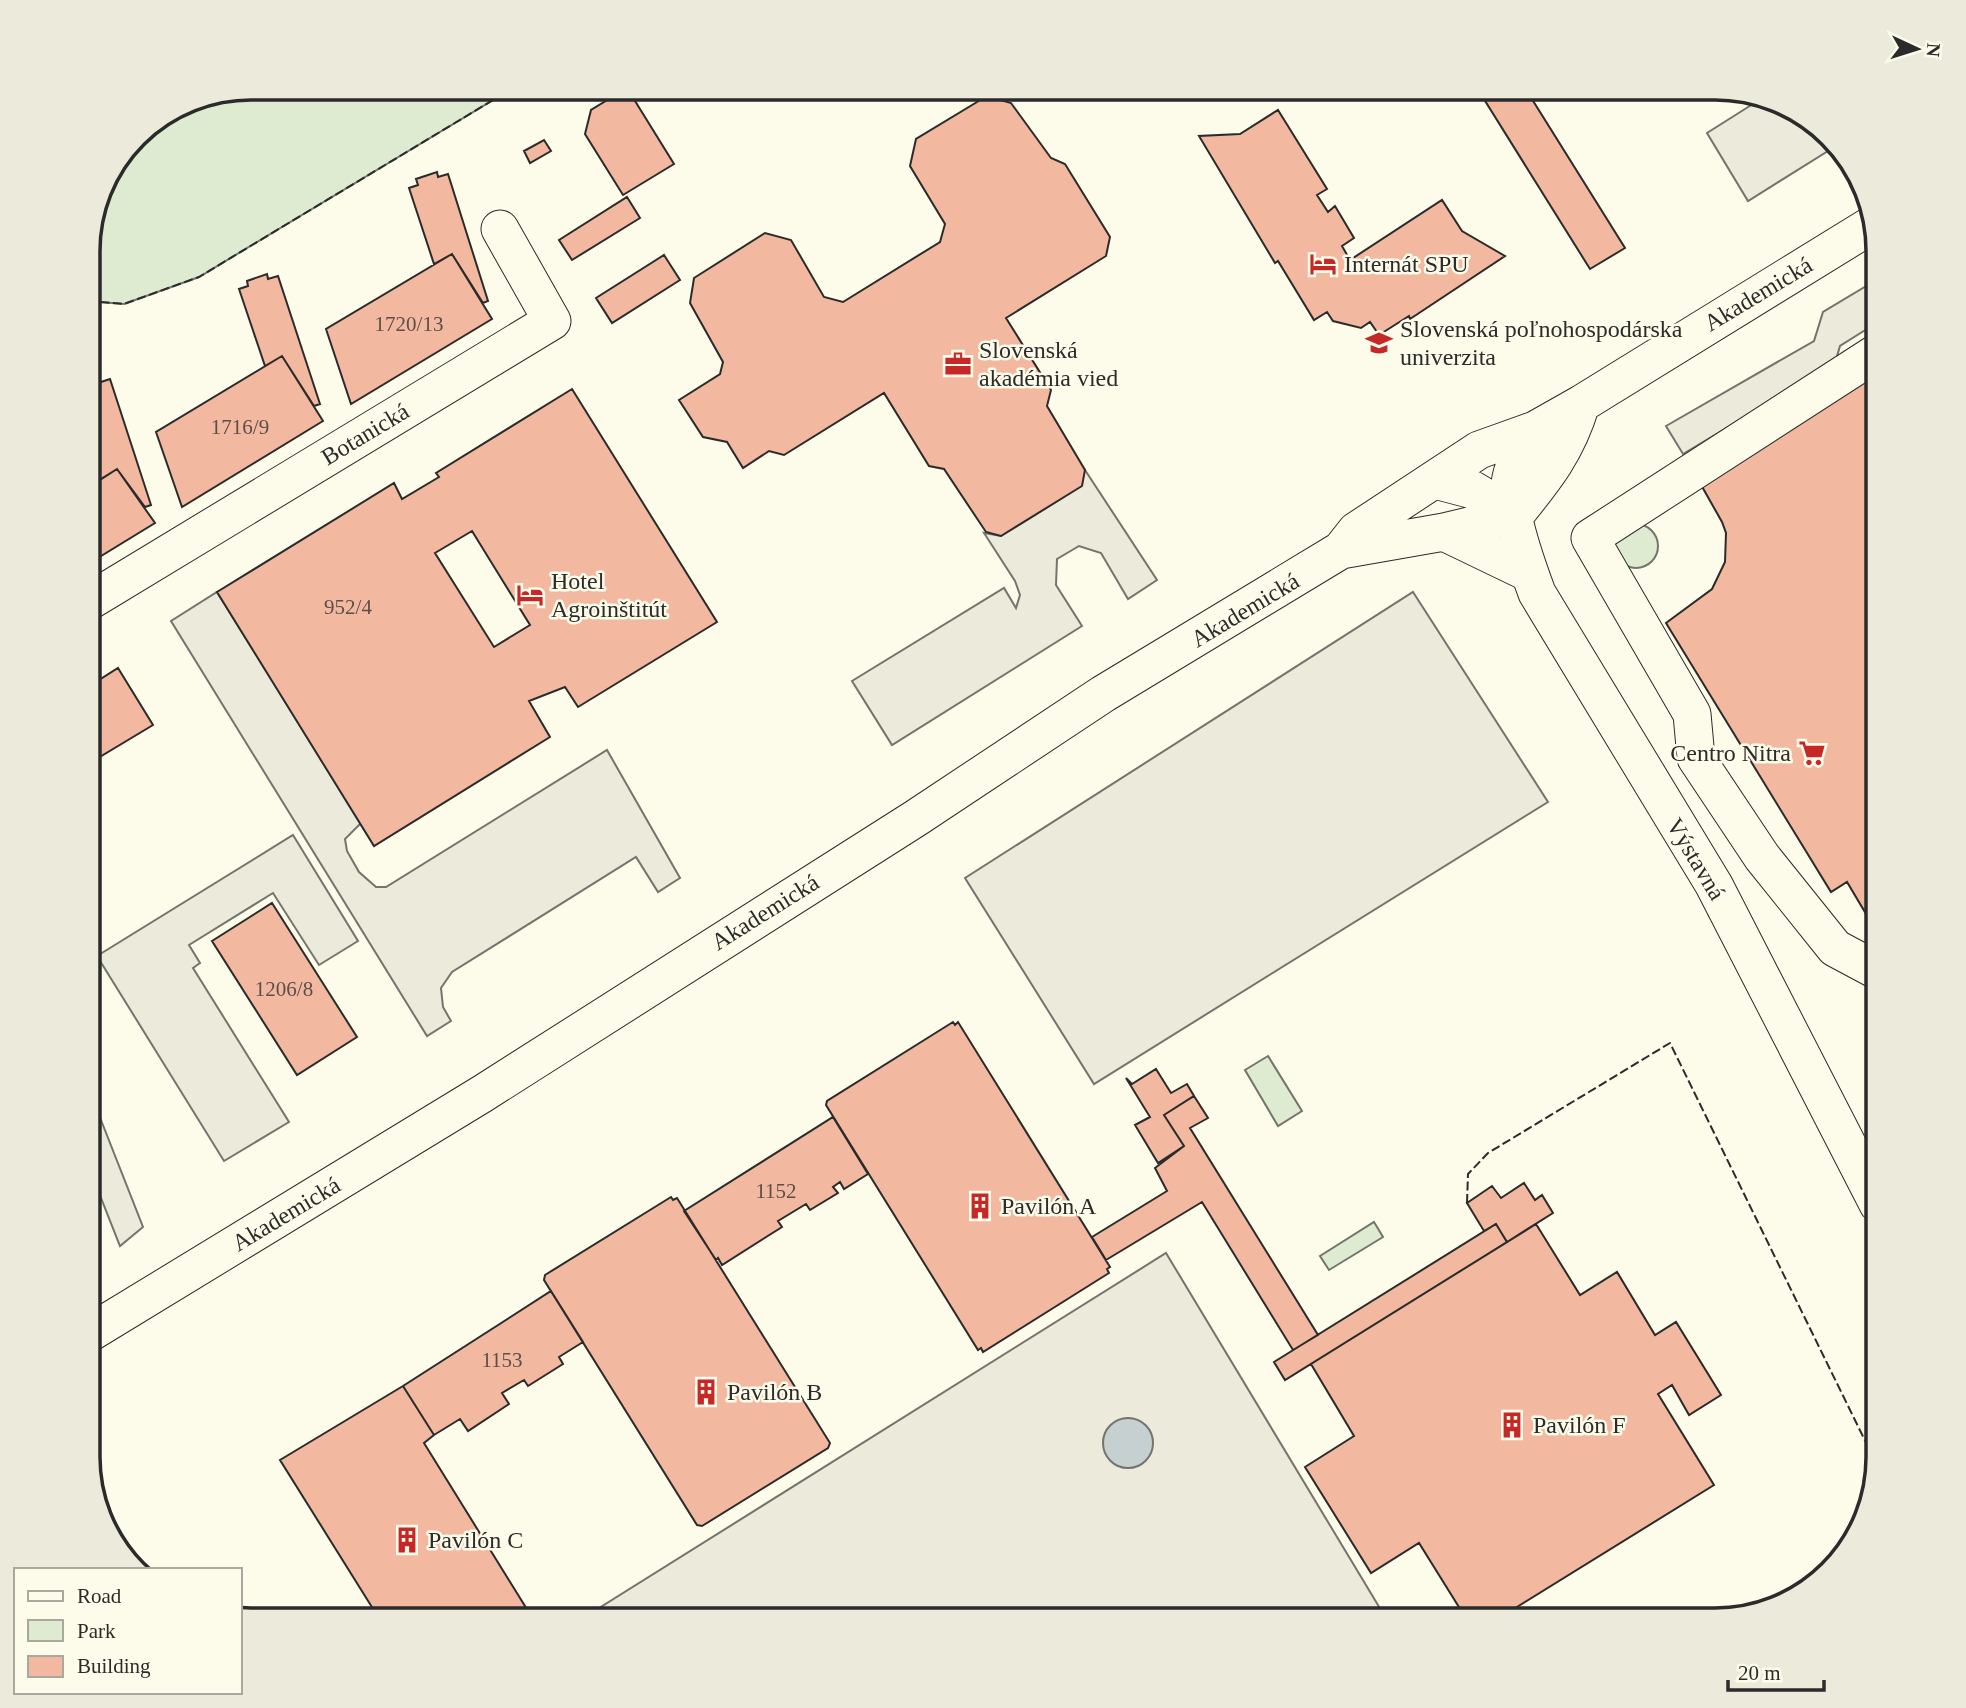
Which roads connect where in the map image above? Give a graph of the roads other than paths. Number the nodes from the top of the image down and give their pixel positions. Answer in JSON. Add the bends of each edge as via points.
{"nodes":[{"id":1,"x":500,"y":229,"type":"dead end"},
{"id":2,"x":1864,"y":229,"type":"edge"},
{"id":3,"x":1866,"y":360,"type":"edge"},
{"id":4,"x":1581,"y":404,"type":"junction"},
{"id":5,"x":1535,"y":430,"type":"junction"},
{"id":6,"x":1435,"y":480,"type":"junction"},
{"id":7,"x":1515,"y":515,"type":"junction"},
{"id":8,"x":1444,"y":532,"type":"junction"},
{"id":9,"x":1341,"y":550,"type":"junction"},
{"id":10,"x":1529,"y":573,"type":"junction"},
{"id":11,"x":100,"y":595,"type":"edge"},
{"id":12,"x":1866,"y":965,"type":"edge"},
{"id":13,"x":1866,"y":1175,"type":"edge"},
{"id":14,"x":100,"y":1327,"type":"edge"}],
"edges":[{"from":1,"to":11,"type":"street","name":"Botanická","via":[[552,321]]},
{"from":2,"to":4,"type":"street","name":"Akademická"},
{"from":3,"to":12,"type":"street","via":[[1590,538],[1692,715],[1696,758],[1762,857],[1835,948]]},
{"from":4,"to":5,"type":"street","name":"Akademická"},
{"from":4,"to":7,"type":"street","via":[[1572,435],[1555,467]]},
{"from":5,"to":6,"type":"street","name":"Akademická","via":[[1479,450]]},
{"from":5,"to":7,"type":"street","name":"Výstavná","via":[[1510,485]]},
{"from":6,"to":7,"type":"street","via":[[1473,490]]},
{"from":6,"to":9,"type":"street","name":"Akademická","via":[[1356,531]]},
{"from":7,"to":8,"type":"street"},
{"from":7,"to":10,"type":"street","name":"Výstavná"},
{"from":8,"to":9,"type":"street"},
{"from":8,"to":10,"type":"street"},
{"from":9,"to":14,"type":"street","name":"Akademická","via":[[1103,694],[482,1094]]},
{"from":10,"to":13,"type":"street","name":"Výstavná","via":[[1714,885]]}]}
